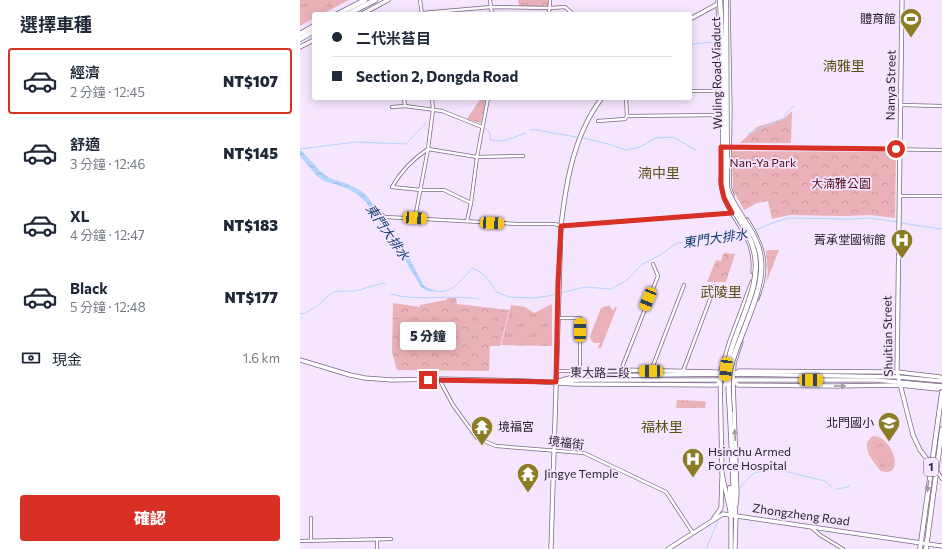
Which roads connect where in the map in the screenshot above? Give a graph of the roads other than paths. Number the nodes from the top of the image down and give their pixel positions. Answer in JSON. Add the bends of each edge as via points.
{"nodes":[{"id":1,"x":365,"y":0,"type":"edge"},
{"id":2,"x":375,"y":0,"type":"edge"},
{"id":3,"x":388,"y":0,"type":"edge"},
{"id":4,"x":420,"y":0,"type":"edge"},
{"id":5,"x":490,"y":0,"type":"edge"},
{"id":6,"x":550,"y":0,"type":"edge"},
{"id":7,"x":902,"y":0,"type":"edge"},
{"id":8,"x":722,"y":1,"type":"edge"},
{"id":9,"x":491,"y":7,"type":"junction"},
{"id":10,"x":550,"y":8,"type":"junction"},
{"id":11,"x":342,"y":12,"type":"edge"},
{"id":12,"x":352,"y":12,"type":"edge"},
{"id":13,"x":366,"y":12,"type":"edge"},
{"id":14,"x":422,"y":12,"type":"edge"},
{"id":15,"x":434,"y":12,"type":"edge"},
{"id":16,"x":492,"y":12,"type":"edge"},
{"id":17,"x":549,"y":12,"type":"edge"},
{"id":18,"x":571,"y":12,"type":"edge"},
{"id":19,"x":692,"y":18,"type":"edge"},
{"id":20,"x":312,"y":27,"type":"edge"},
{"id":21,"x":312,"y":33,"type":"edge"},
{"id":22,"x":300,"y":34,"type":"edge"},
{"id":23,"x":300,"y":39,"type":"edge"},
{"id":24,"x":312,"y":41,"type":"edge"},
{"id":25,"x":300,"y":47,"type":"edge"},
{"id":26,"x":692,"y":91,"type":"edge"},
{"id":27,"x":720,"y":91,"type":"junction"},
{"id":28,"x":404,"y":100,"type":"edge"},
{"id":29,"x":432,"y":100,"type":"edge"},
{"id":30,"x":488,"y":100,"type":"edge"},
{"id":31,"x":601,"y":100,"type":"edge"},
{"id":32,"x":626,"y":100,"type":"edge"},
{"id":33,"x":900,"y":105,"type":"junction"},
{"id":34,"x":405,"y":106,"type":"junction"},
{"id":35,"x":942,"y":106,"type":"edge"},
{"id":36,"x":392,"y":107,"type":"dead end"},
{"id":37,"x":433,"y":110,"type":"junction"},
{"id":38,"x":721,"y":115,"type":"junction"},
{"id":39,"x":627,"y":116,"type":"junction"},
{"id":40,"x":598,"y":120,"type":"dead end"},
{"id":41,"x":725,"y":125,"type":"junction"},
{"id":42,"x":482,"y":127,"type":"junction"},
{"id":43,"x":721,"y":139,"type":"junction"},
{"id":44,"x":730,"y":139,"type":"junction"},
{"id":45,"x":721,"y":147,"type":"junction"},
{"id":46,"x":730,"y":148,"type":"junction"},
{"id":47,"x":428,"y":149,"type":"junction"},
{"id":48,"x":900,"y":149,"type":"junction"},
{"id":49,"x":942,"y":150,"type":"edge"},
{"id":50,"x":523,"y":156,"type":"dead end"},
{"id":51,"x":476,"y":157,"type":"junction"},
{"id":52,"x":421,"y":190,"type":"junction"},
{"id":53,"x":900,"y":196,"type":"junction"},
{"id":54,"x":942,"y":196,"type":"edge"},
{"id":55,"x":471,"y":203,"type":"junction"},
{"id":56,"x":733,"y":207,"type":"junction"},
{"id":57,"x":736,"y":212,"type":"junction"},
{"id":58,"x":380,"y":214,"type":"dead end"},
{"id":59,"x":415,"y":218,"type":"junction"},
{"id":60,"x":899,"y":218,"type":"joint"},
{"id":61,"x":467,"y":221,"type":"junction"},
{"id":62,"x":561,"y":226,"type":"junction"},
{"id":63,"x":760,"y":244,"type":"junction"},
{"id":64,"x":750,"y":246,"type":"junction"},
{"id":65,"x":653,"y":264,"type":"dead end"},
{"id":66,"x":684,"y":286,"type":"dead end"},
{"id":67,"x":715,"y":286,"type":"dead end"},
{"id":68,"x":745,"y":317,"type":"junction"},
{"id":69,"x":558,"y":318,"type":"junction"},
{"id":70,"x":735,"y":329,"type":"junction"},
{"id":71,"x":746,"y":330,"type":"junction"},
{"id":72,"x":300,"y":360,"type":"edge"},
{"id":73,"x":621,"y":370,"type":"junction"},
{"id":74,"x":557,"y":371,"type":"junction"},
{"id":75,"x":580,"y":371,"type":"junction"},
{"id":76,"x":651,"y":371,"type":"junction"},
{"id":77,"x":683,"y":371,"type":"junction"},
{"id":78,"x":587,"y":372,"type":"junction"},
{"id":79,"x":720,"y":374,"type":"junction"},
{"id":80,"x":734,"y":374,"type":"junction"},
{"id":81,"x":897,"y":374,"type":"junction"},
{"id":82,"x":439,"y":379,"type":"junction"},
{"id":83,"x":720,"y":380,"type":"junction"},
{"id":84,"x":733,"y":380,"type":"junction"},
{"id":85,"x":942,"y":380,"type":"edge"},
{"id":86,"x":556,"y":382,"type":"junction"},
{"id":87,"x":899,"y":383,"type":"junction"},
{"id":88,"x":942,"y":386,"type":"edge"},
{"id":89,"x":942,"y":392,"type":"edge"},
{"id":90,"x":942,"y":429,"type":"edge"},
{"id":91,"x":555,"y":450,"type":"junction"},
{"id":92,"x":932,"y":462,"type":"junction"},
{"id":93,"x":936,"y":470,"type":"junction"},
{"id":94,"x":722,"y":474,"type":"junction"},
{"id":95,"x":942,"y":479,"type":"edge"},
{"id":96,"x":733,"y":515,"type":"junction"},
{"id":97,"x":311,"y":518,"type":"dead end"},
{"id":98,"x":712,"y":520,"type":"junction"},
{"id":99,"x":811,"y":527,"type":"junction"},
{"id":100,"x":693,"y":534,"type":"junction"},
{"id":101,"x":377,"y":539,"type":"junction"},
{"id":102,"x":391,"y":539,"type":"dead end"},
{"id":103,"x":300,"y":541,"type":"edge"},
{"id":104,"x":311,"y":541,"type":"junction"},
{"id":105,"x":920,"y":542,"type":"junction"},
{"id":106,"x":927,"y":544,"type":"junction"},
{"id":107,"x":942,"y":546,"type":"edge"},
{"id":108,"x":377,"y":549,"type":"edge"},
{"id":109,"x":551,"y":549,"type":"edge"},
{"id":110,"x":668,"y":549,"type":"edge"},
{"id":111,"x":731,"y":549,"type":"edge"},
{"id":112,"x":736,"y":549,"type":"edge"},
{"id":113,"x":843,"y":549,"type":"edge"},
{"id":114,"x":920,"y":549,"type":"edge"},
{"id":115,"x":926,"y":549,"type":"edge"}],
"edges":[{"from":1,"to":11,"type":"highway"},
{"from":2,"to":12,"type":"highway"},
{"from":3,"to":13,"type":"street"},
{"from":4,"to":14,"type":"street"},
{"from":5,"to":9,"type":"street"},
{"from":6,"to":10,"type":"street"},
{"from":7,"to":33,"type":"street","name":"Nanya Street"},
{"from":8,"to":19,"type":"street"},
{"from":8,"to":27,"type":"street"},
{"from":8,"to":41,"type":"highway","bridge":true},
{"from":8,"to":44,"type":"street"},
{"from":8,"to":56,"type":"highway","name":"Wuling Road Viaduct","bridge":true,"via":[[727,182]]},
{"from":9,"to":10,"type":"street"},
{"from":9,"to":15,"type":"street"},
{"from":9,"to":16,"type":"street"},
{"from":10,"to":17,"type":"street"},
{"from":10,"to":18,"type":"street","via":[[565,7]]},
{"from":20,"to":22,"type":"highway"},
{"from":21,"to":23,"type":"highway"},
{"from":24,"to":25,"type":"street"},
{"from":26,"to":27,"type":"street"},
{"from":27,"to":38,"type":"street"},
{"from":28,"to":34,"type":"street"},
{"from":29,"to":37,"type":"street"},
{"from":30,"to":42,"type":"street"},
{"from":31,"to":62,"type":"street","via":[[591,114],[575,153],[567,183]]},
{"from":32,"to":39,"type":"street"},
{"from":33,"to":35,"type":"street"},
{"from":33,"to":48,"type":"street","name":"Nanya Street"},
{"from":34,"to":36,"type":"street"},
{"from":34,"to":37,"type":"street"},
{"from":37,"to":42,"type":"street","via":[[442,111]]},
{"from":37,"to":47,"type":"street"},
{"from":38,"to":39,"type":"street"},
{"from":38,"to":43,"type":"street"},
{"from":39,"to":40,"type":"street","via":[[625,119]]},
{"from":41,"to":43,"type":"highway"},
{"from":41,"to":44,"type":"highway"},
{"from":42,"to":51,"type":"street"},
{"from":43,"to":45,"type":"street"},
{"from":44,"to":46,"type":"street"},
{"from":45,"to":46,"type":"street"},
{"from":45,"to":57,"type":"street","via":[[721,184],[724,198]]},
{"from":46,"to":48,"type":"street"},
{"from":46,"to":57,"type":"street","via":[[729,186]]},
{"from":47,"to":51,"type":"street"},
{"from":47,"to":52,"type":"street"},
{"from":47,"to":52,"type":"street","via":[[416,157],[398,176],[392,187]]},
{"from":48,"to":49,"type":"street"},
{"from":48,"to":53,"type":"street","name":"Nanya Street"},
{"from":50,"to":51,"type":"street"},
{"from":51,"to":55,"type":"street"},
{"from":52,"to":55,"type":"street","via":[[444,190]]},
{"from":52,"to":59,"type":"street"},
{"from":53,"to":54,"type":"street"},
{"from":53,"to":60,"type":"street","name":"Nanya Street"},
{"from":55,"to":61,"type":"street"},
{"from":56,"to":68,"type":"highway","bridge":true,"via":[[755,243],[759,263],[758,277]]},
{"from":56,"to":96,"type":"highway","name":"Wuling Road Viaduct","bridge":true,"via":[[754,236],[762,266],[758,289],[728,382]]},
{"from":57,"to":62,"type":"street"},
{"from":57,"to":63,"type":"street","bridge":true},
{"from":57,"to":64,"type":"street","bridge":true},
{"from":58,"to":59,"type":"street","via":[[385,217]]},
{"from":59,"to":61,"type":"street"},
{"from":60,"to":81,"type":"street","name":"Shuitian Street"},
{"from":61,"to":62,"type":"street"},
{"from":62,"to":69,"type":"street"},
{"from":63,"to":64,"type":"street"},
{"from":63,"to":71,"type":"street","via":[[764,279]]},
{"from":64,"to":70,"type":"street","via":[[752,281]]},
{"from":65,"to":73,"type":"street","via":[[658,276]]},
{"from":66,"to":76,"type":"street"},
{"from":67,"to":77,"type":"street"},
{"from":68,"to":70,"type":"highway"},
{"from":68,"to":71,"type":"highway"},
{"from":69,"to":74,"type":"street"},
{"from":69,"to":75,"type":"street","via":[[580,318]]},
{"from":70,"to":79,"type":"street"},
{"from":71,"to":80,"type":"street","via":[[734,363]]},
{"from":72,"to":82,"type":"street","via":[[365,378]]},
{"from":73,"to":76,"type":"street","name":"東大路二段"},
{"from":73,"to":78,"type":"street","name":"東大路二段"},
{"from":74,"to":75,"type":"street","name":"東大路二段"},
{"from":74,"to":86,"type":"street"},
{"from":75,"to":78,"type":"street","name":"東大路二段"},
{"from":76,"to":77,"type":"street","name":"東大路二段"},
{"from":77,"to":79,"type":"street","name":"東大路二段"},
{"from":78,"to":86,"type":"street","name":"東大路二段"},
{"from":79,"to":80,"type":"street"},
{"from":79,"to":83,"type":"street"},
{"from":79,"to":86,"type":"street","via":[[576,376]]},
{"from":80,"to":81,"type":"street","via":[[739,371]]},
{"from":80,"to":84,"type":"street"},
{"from":81,"to":85,"type":"street","via":[[940,377]]},
{"from":81,"to":87,"type":"street","name":"Shuitian Street"},
{"from":82,"to":86,"type":"street"},
{"from":82,"to":91,"type":"street","name":"境福街","via":[[453,405],[477,438],[496,446]]},
{"from":83,"to":84,"type":"street"},
{"from":83,"to":86,"type":"street","name":"東大路二段","via":[[717,385]]},
{"from":83,"to":94,"type":"street"},
{"from":84,"to":87,"type":"street","one_way":true,"via":[[738,385],[836,386]]},
{"from":96,"to":84,"type":"street","one_way":true,"via":[[737,493]]},
{"from":86,"to":91,"type":"street"},
{"from":87,"to":88,"type":"street","via":[[937,389]]},
{"from":87,"to":92,"type":"street","name":"Shuitian Street","via":[[913,436],[920,450]]},
{"from":89,"to":92,"type":"main road","number":"1"},
{"from":90,"to":93,"type":"main road","number":"1"},
{"from":91,"to":100,"type":"street","name":"境福街","via":[[584,453],[666,492]]},
{"from":91,"to":109,"type":"street"},
{"from":92,"to":93,"type":"street"},
{"from":92,"to":105,"type":"main road","number":"1","one_way":true},
{"from":93,"to":95,"type":"street"},
{"from":93,"to":106,"type":"main road","number":"1"},
{"from":94,"to":96,"type":"street"},
{"from":94,"to":98,"type":"street","via":[[721,508]]},
{"from":96,"to":98,"type":"street","name":"Zhongzheng Road","via":[[723,514]]},
{"from":96,"to":99,"type":"street","name":"Zhongzheng Road"},
{"from":96,"to":111,"type":"street"},
{"from":96,"to":112,"type":"street"},
{"from":97,"to":104,"type":"street"},
{"from":98,"to":100,"type":"street","name":"Zhongzheng Road"},
{"from":99,"to":105,"type":"street","name":"Zhongzheng Road"},
{"from":99,"to":113,"type":"street"},
{"from":100,"to":110,"type":"street","name":"Zhongzheng Road"},
{"from":101,"to":102,"type":"street"},
{"from":101,"to":104,"type":"street"},
{"from":101,"to":108,"type":"street"},
{"from":103,"to":104,"type":"street"},
{"from":105,"to":106,"type":"street","name":"Zhongzheng Road"},
{"from":105,"to":114,"type":"main road","number":"1"},
{"from":106,"to":107,"type":"street","name":"Zhongzheng Road"},
{"from":106,"to":115,"type":"main road","number":"1"}]}
